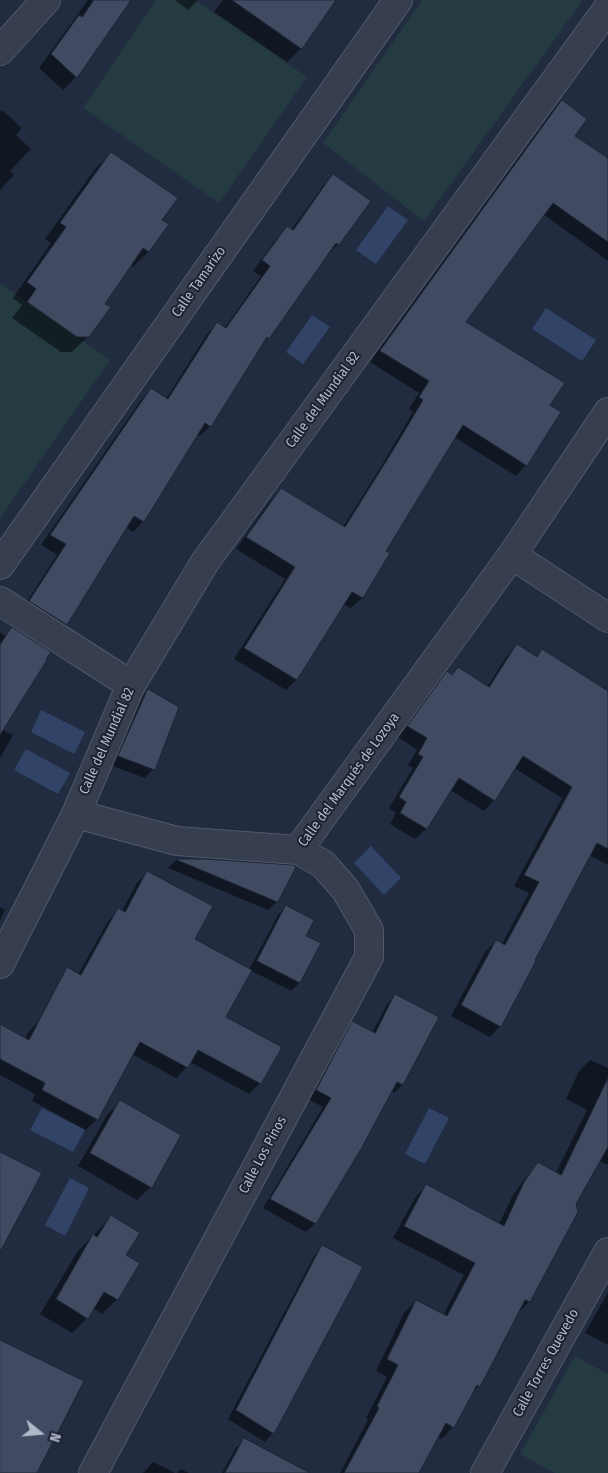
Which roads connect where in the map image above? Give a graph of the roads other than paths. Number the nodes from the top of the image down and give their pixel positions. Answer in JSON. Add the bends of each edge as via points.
{"nodes":[{"id":1,"x":46,"y":0,"type":"edge"},
{"id":2,"x":398,"y":0,"type":"edge"},
{"id":3,"x":608,"y":8,"type":"edge"},
{"id":4,"x":0,"y":51,"type":"edge"},
{"id":5,"x":608,"y":412,"type":"edge"},
{"id":6,"x":512,"y":554,"type":"junction"},
{"id":7,"x":0,"y":565,"type":"edge"},
{"id":8,"x":0,"y":601,"type":"edge"},
{"id":9,"x":608,"y":618,"type":"edge"},
{"id":10,"x":131,"y":685,"type":"junction"},
{"id":11,"x":76,"y":814,"type":"junction"},
{"id":12,"x":298,"y":850,"type":"junction"},
{"id":13,"x":0,"y":964,"type":"edge"},
{"id":14,"x":608,"y":1252,"type":"edge"},
{"id":15,"x":93,"y":1473,"type":"edge"},
{"id":16,"x":485,"y":1473,"type":"edge"}],
"edges":[{"from":1,"to":4,"type":"street"},
{"from":2,"to":7,"type":"street","name":"Calle Tamarizo"},
{"from":3,"to":10,"type":"street","name":"Calle del Mundial 82","via":[[205,562]]},
{"from":5,"to":6,"type":"street","name":"Calle del Marqués de Lozoya"},
{"from":6,"to":9,"type":"street"},
{"from":6,"to":12,"type":"street","name":"Calle del Marqués de Lozoya"},
{"from":8,"to":10,"type":"street"},
{"from":10,"to":11,"type":"street","name":"Calle del Mundial 82"},
{"from":11,"to":12,"type":"street","name":"Calle del Marqués de Lozoya","via":[[177,841]]},
{"from":11,"to":13,"type":"street"},
{"from":12,"to":15,"type":"street","name":"Calle Los Pinos","via":[[323,864],[345,889],[369,930],[369,957]]},
{"from":14,"to":16,"type":"street","name":"Calle Torres Quevedo"}]}
